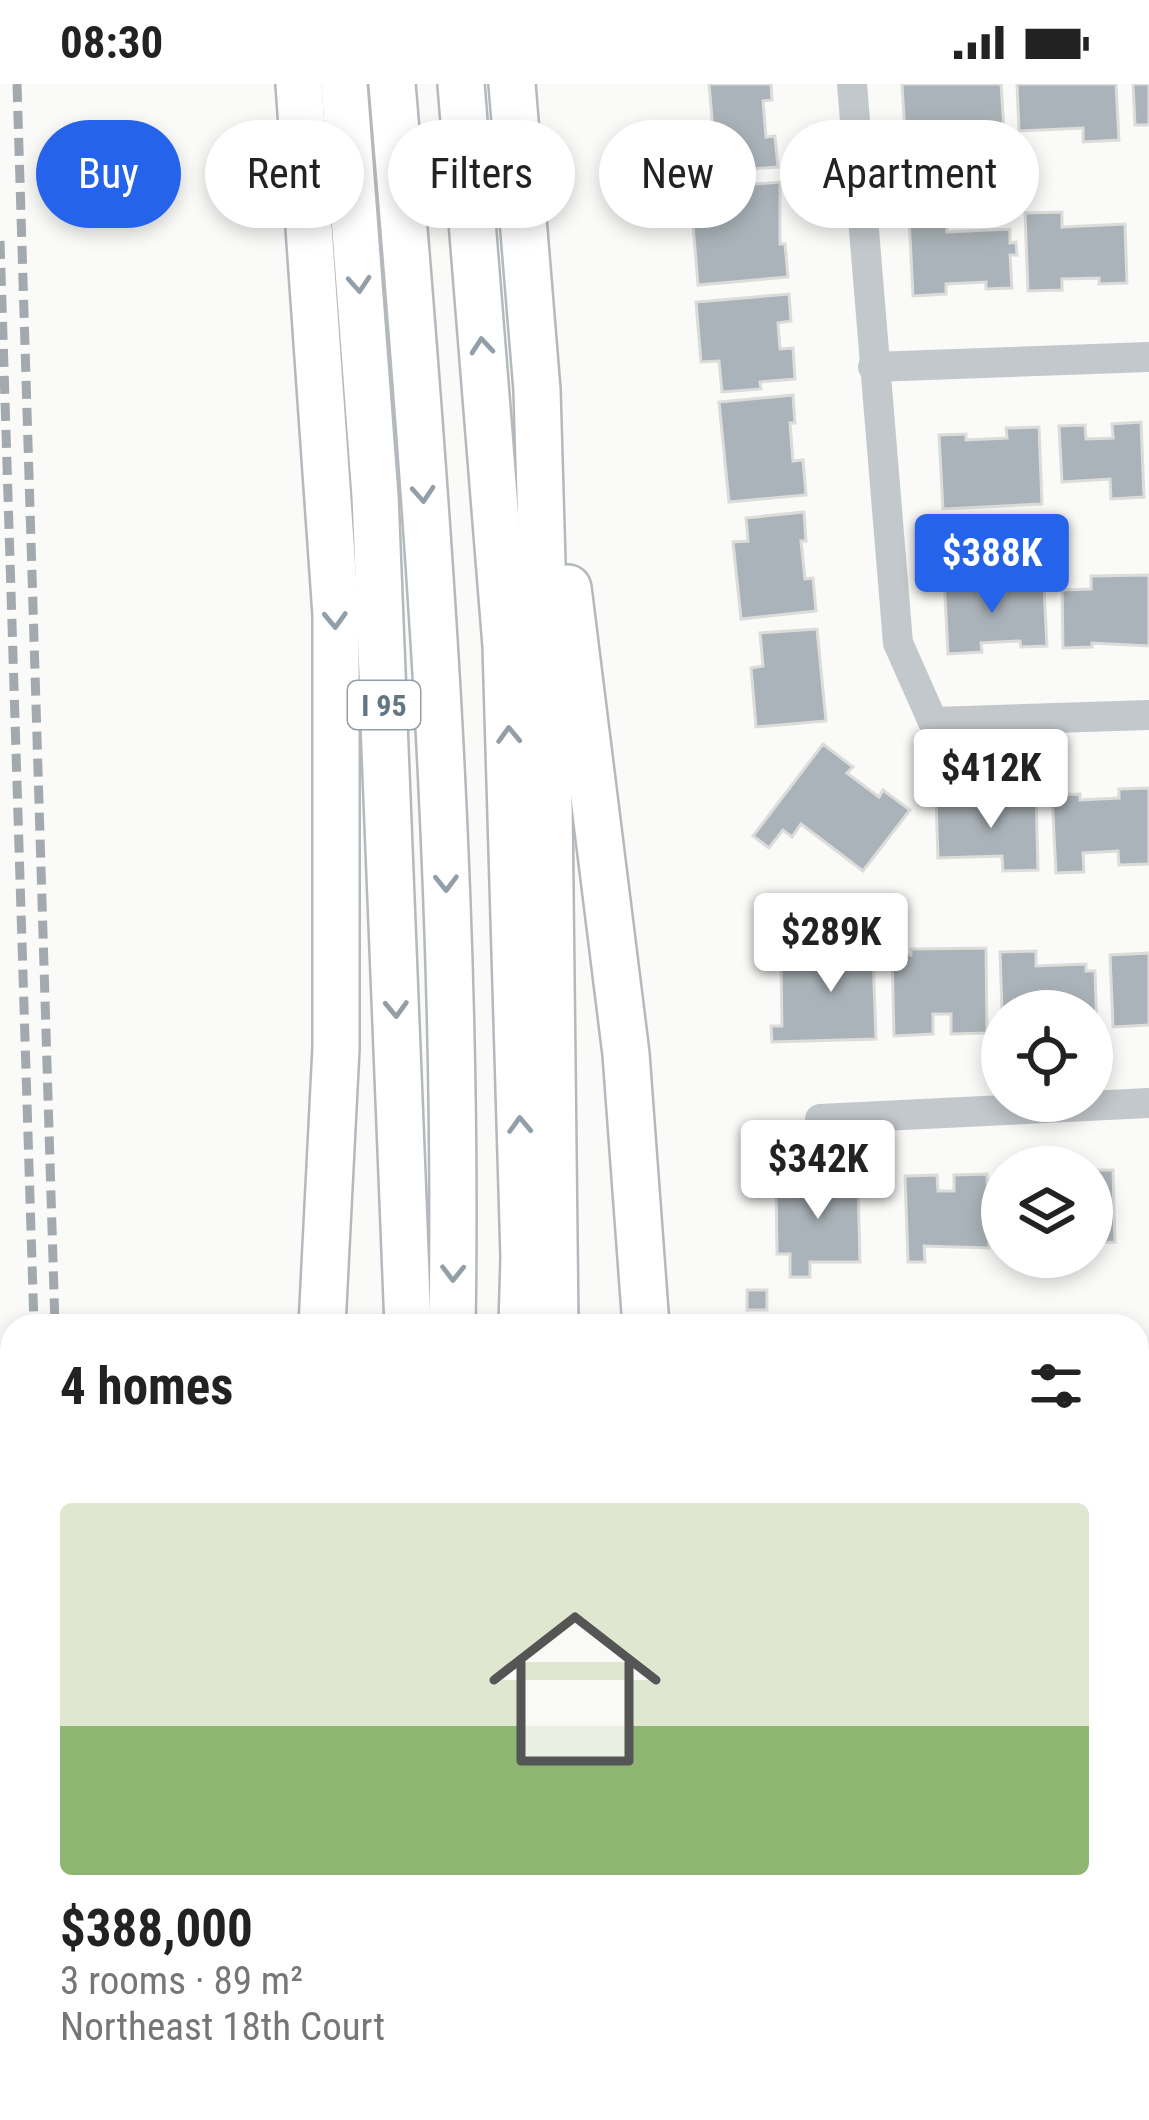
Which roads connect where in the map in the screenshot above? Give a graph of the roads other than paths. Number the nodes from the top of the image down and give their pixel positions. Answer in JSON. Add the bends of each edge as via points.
{"nodes":[{"id":1,"x":299,"y":84,"type":"edge"},
{"id":2,"x":344,"y":84,"type":"edge"},
{"id":3,"x":392,"y":84,"type":"edge"},
{"id":4,"x":461,"y":84,"type":"edge"},
{"id":5,"x":512,"y":84,"type":"edge"},
{"id":6,"x":851,"y":84,"type":"edge"},
{"id":7,"x":1149,"y":357,"type":"edge"},
{"id":8,"x":873,"y":367,"type":"junction"},
{"id":9,"x":537,"y":390,"type":"junction"},
{"id":10,"x":1149,"y":715,"type":"edge"},
{"id":11,"x":1149,"y":1103,"type":"edge"},
{"id":12,"x":820,"y":1119,"type":"dead end"},
{"id":13,"x":323,"y":1314,"type":"edge"},
{"id":14,"x":408,"y":1314,"type":"edge"},
{"id":15,"x":452,"y":1314,"type":"edge"},
{"id":16,"x":522,"y":1314,"type":"edge"},
{"id":17,"x":555,"y":1314,"type":"edge"},
{"id":18,"x":645,"y":1314,"type":"edge"}],
"edges":[{"from":1,"to":13,"type":"highway","one_way":true,"via":[[336,615],[336,1048]]},
{"from":2,"to":14,"type":"highway","number":"I 95","one_way":true,"via":[[375,496]]},
{"from":3,"to":15,"type":"highway","one_way":true,"via":[[444,773]]},
{"from":16,"to":4,"type":"highway","one_way":true,"via":[[506,646]]},
{"from":5,"to":9,"type":"highway"},
{"from":6,"to":8,"type":"street"},
{"from":7,"to":8,"type":"street"},
{"from":8,"to":10,"type":"street","via":[[898,643],[933,722]]},
{"from":9,"to":17,"type":"highway"},
{"from":9,"to":18,"type":"highway","via":[[623,1030]]},
{"from":11,"to":12,"type":"street"}]}
